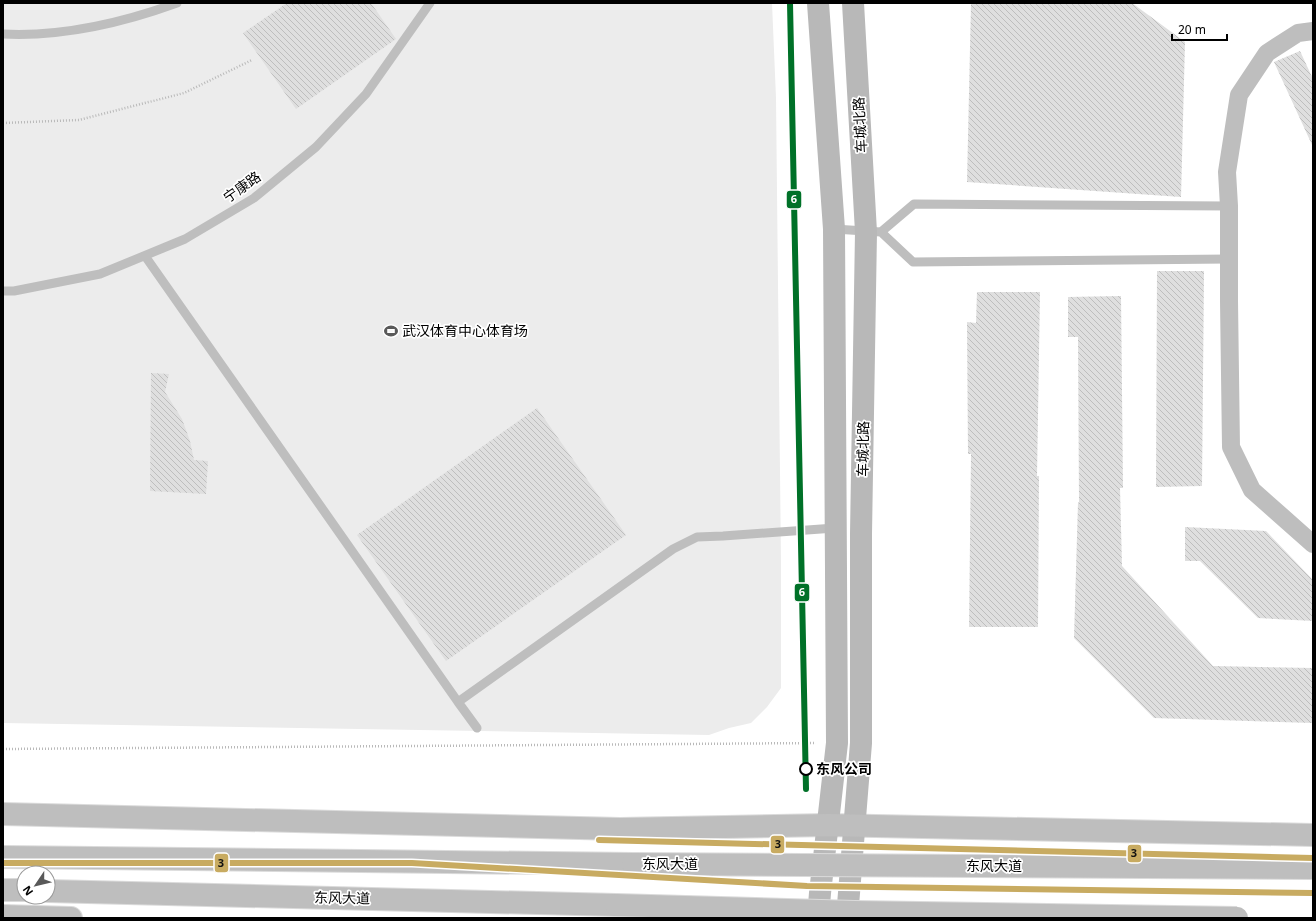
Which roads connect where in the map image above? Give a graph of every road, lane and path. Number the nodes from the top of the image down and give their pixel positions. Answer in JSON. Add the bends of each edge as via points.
{"nodes":[{"id":1,"x":177,"y":3,"type":"edge"},
{"id":2,"x":430,"y":3,"type":"edge"},
{"id":3,"x":818,"y":3,"type":"edge"},
{"id":4,"x":853,"y":3,"type":"edge"},
{"id":5,"x":1313,"y":32,"type":"edge"},
{"id":6,"x":3,"y":34,"type":"edge"},
{"id":7,"x":252,"y":60,"type":"dead end"},
{"id":8,"x":3,"y":123,"type":"edge"},
{"id":9,"x":1229,"y":206,"type":"junction"},
{"id":10,"x":834,"y":229,"type":"junction"},
{"id":11,"x":874,"y":232,"type":"junction"},
{"id":12,"x":145,"y":256,"type":"junction"},
{"id":13,"x":1229,"y":259,"type":"junction"},
{"id":14,"x":3,"y":291,"type":"edge"},
{"id":15,"x":835,"y":528,"type":"junction"},
{"id":16,"x":1313,"y":544,"type":"edge"},
{"id":17,"x":458,"y":702,"type":"junction"},
{"id":18,"x":477,"y":728,"type":"dead end"},
{"id":19,"x":837,"y":743,"type":"junction"},
{"id":20,"x":3,"y":749,"type":"edge"},
{"id":21,"x":3,"y":814,"type":"edge"},
{"id":22,"x":828,"y":825,"type":"junction"},
{"id":23,"x":855,"y":826,"type":"junction"},
{"id":24,"x":1313,"y":835,"type":"edge"},
{"id":25,"x":3,"y":857,"type":"edge"},
{"id":26,"x":1313,"y":868,"type":"edge"},
{"id":27,"x":3,"y":890,"type":"edge"},
{"id":28,"x":16,"y":890,"type":"edge"},
{"id":29,"x":56,"y":891,"type":"edge"},
{"id":30,"x":3,"y":916,"type":"edge"},
{"id":31,"x":71,"y":918,"type":"edge"},
{"id":32,"x":818,"y":918,"type":"edge"},
{"id":33,"x":847,"y":918,"type":"edge"},
{"id":34,"x":1237,"y":918,"type":"edge"}],
"edges":[{"from":1,"to":6,"type":"lane","via":[[147,14],[84,29],[27,35]]},
{"from":2,"to":12,"type":"lane","name":"宁康路","via":[[366,94],[316,147],[254,198],[185,239]]},
{"from":3,"to":10,"type":"main road","name":"车城北路"},
{"from":4,"to":11,"type":"main road","name":"车城北路"},
{"from":5,"to":9,"type":"street","via":[[1298,33],[1267,53],[1239,95],[1227,172]]},
{"from":7,"to":8,"type":"path","via":[[184,92],[79,120]]},
{"from":9,"to":11,"type":"lane","via":[[914,204]]},
{"from":9,"to":13,"type":"street"},
{"from":10,"to":11,"type":"lane"},
{"from":10,"to":15,"type":"main road","name":"车城北路"},
{"from":11,"to":13,"type":"lane","via":[[913,262]]},
{"from":11,"to":23,"type":"main road","name":"车城北路","via":[[861,541],[861,743]]},
{"from":12,"to":14,"type":"lane","name":"宁康路","via":[[100,274]]},
{"from":12,"to":17,"type":"lane"},
{"from":13,"to":16,"type":"street","via":[[1231,447],[1252,490]]},
{"from":15,"to":17,"type":"lane","via":[[697,537],[673,549]]},
{"from":15,"to":19,"type":"main road","name":"车城北路"},
{"from":17,"to":18,"type":"lane"},
{"from":19,"to":20,"type":"path"},
{"from":19,"to":22,"type":"main road","name":"车城北路"},
{"from":21,"to":22,"type":"main road","via":[[620,829]]},
{"from":22,"to":23,"type":"main road"},
{"from":22,"to":32,"type":"main road","name":"车城北路"},
{"from":23,"to":24,"type":"main road"},
{"from":23,"to":33,"type":"main road","name":"车城北路"},
{"from":25,"to":26,"type":"main road","name":"东风大道","bridge":true},
{"from":27,"to":28,"type":"main road"},
{"from":29,"to":34,"type":"main road","name":"东风大道","bridge":true,"via":[[855,912]]},
{"from":30,"to":31,"type":"main road"}]}
